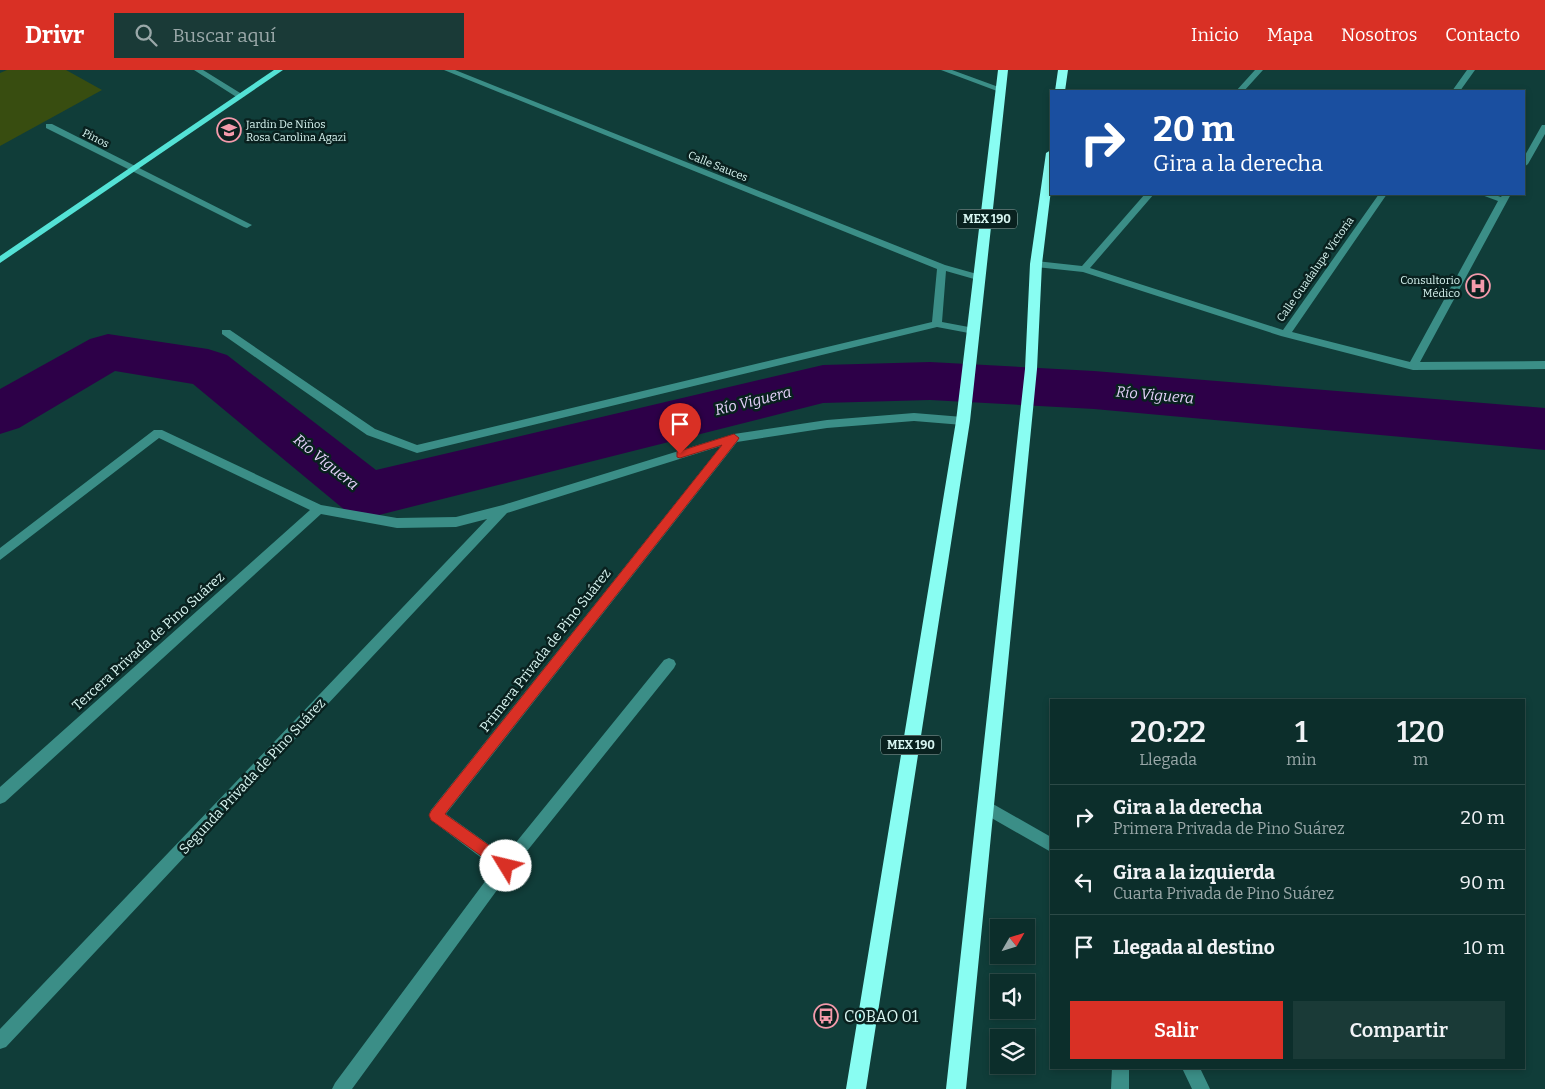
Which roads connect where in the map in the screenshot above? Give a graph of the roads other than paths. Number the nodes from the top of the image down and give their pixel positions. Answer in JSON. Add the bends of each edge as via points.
{"nodes":[{"id":1,"x":198,"y":70,"type":"edge"},
{"id":2,"x":279,"y":70,"type":"edge"},
{"id":3,"x":448,"y":70,"type":"edge"},
{"id":4,"x":945,"y":70,"type":"edge"},
{"id":5,"x":1003,"y":70,"type":"edge"},
{"id":6,"x":1063,"y":70,"type":"edge"},
{"id":7,"x":1259,"y":70,"type":"edge"},
{"id":8,"x":1471,"y":70,"type":"edge"},
{"id":9,"x":1000,"y":89,"type":"junction"},
{"id":10,"x":1060,"y":90,"type":"edge"},
{"id":11,"x":1241,"y":90,"type":"edge"},
{"id":12,"x":1457,"y":90,"type":"edge"},
{"id":13,"x":241,"y":96,"type":"junction"},
{"id":14,"x":49,"y":126,"type":"dead end"},
{"id":15,"x":1545,"y":127,"type":"edge"},
{"id":16,"x":1050,"y":160,"type":"edge"},
{"id":17,"x":1525,"y":162,"type":"edge"},
{"id":18,"x":133,"y":170,"type":"junction"},
{"id":19,"x":1149,"y":195,"type":"edge"},
{"id":20,"x":1383,"y":195,"type":"edge"},
{"id":21,"x":1490,"y":195,"type":"edge"},
{"id":22,"x":1505,"y":197,"type":"edge"},
{"id":23,"x":247,"y":225,"type":"dead end"},
{"id":24,"x":0,"y":260,"type":"edge"},
{"id":25,"x":1036,"y":264,"type":"junction"},
{"id":26,"x":942,"y":267,"type":"junction"},
{"id":27,"x":1084,"y":269,"type":"junction"},
{"id":28,"x":981,"y":278,"type":"junction"},
{"id":29,"x":937,"y":324,"type":"junction"},
{"id":30,"x":974,"y":331,"type":"junction"},
{"id":31,"x":226,"y":332,"type":"dead end"},
{"id":32,"x":1284,"y":334,"type":"junction"},
{"id":33,"x":1545,"y":364,"type":"edge"},
{"id":34,"x":1413,"y":366,"type":"junction"},
{"id":35,"x":963,"y":421,"type":"junction"},
{"id":36,"x":734,"y":438,"type":"junction"},
{"id":37,"x":319,"y":509,"type":"junction"},
{"id":38,"x":503,"y":510,"type":"junction"},
{"id":39,"x":0,"y":555,"type":"edge"},
{"id":40,"x":670,"y":664,"type":"dead end"},
{"id":41,"x":0,"y":798,"type":"edge"},
{"id":42,"x":986,"y":807,"type":"junction"},
{"id":43,"x":1050,"y":844,"type":"edge"},
{"id":44,"x":506,"y":866,"type":"junction"},
{"id":45,"x":0,"y":1041,"type":"edge"},
{"id":46,"x":1120,"y":1069,"type":"edge"},
{"id":47,"x":1191,"y":1069,"type":"edge"},
{"id":48,"x":341,"y":1089,"type":"edge"},
{"id":49,"x":856,"y":1089,"type":"edge"},
{"id":50,"x":956,"y":1089,"type":"edge"},
{"id":51,"x":1120,"y":1089,"type":"edge"},
{"id":52,"x":1201,"y":1089,"type":"edge"}],
"edges":[{"from":1,"to":13,"type":"street"},
{"from":2,"to":13,"type":"main road"},
{"from":3,"to":26,"type":"street","name":"Calle Sauces"},
{"from":4,"to":9,"type":"street"},
{"from":5,"to":9,"type":"highway","number":"MEX 190"},
{"from":6,"to":10,"type":"highway"},
{"from":7,"to":11,"type":"street"},
{"from":8,"to":12,"type":"street"},
{"from":9,"to":28,"type":"highway","number":"MEX 190"},
{"from":13,"to":18,"type":"main road"},
{"from":14,"to":18,"type":"street","name":"Pinos"},
{"from":15,"to":17,"type":"street"},
{"from":16,"to":25,"type":"highway"},
{"from":18,"to":23,"type":"street","name":"Pinos"},
{"from":18,"to":24,"type":"main road"},
{"from":19,"to":27,"type":"street"},
{"from":20,"to":32,"type":"street","name":"Calle Guadalupe Victoria"},
{"from":21,"to":22,"type":"street"},
{"from":22,"to":34,"type":"street"},
{"from":25,"to":27,"type":"street"},
{"from":25,"to":42,"type":"highway","via":[[1028,402]]},
{"from":26,"to":28,"type":"street","name":"Calle Sauces"},
{"from":26,"to":29,"type":"street"},
{"from":27,"to":32,"type":"street"},
{"from":28,"to":30,"type":"highway","number":"MEX 190"},
{"from":29,"to":30,"type":"street"},
{"from":29,"to":31,"type":"street","via":[[417,449],[371,432]]},
{"from":30,"to":35,"type":"highway","number":"MEX 190"},
{"from":32,"to":34,"type":"street"},
{"from":33,"to":34,"type":"street"},
{"from":35,"to":36,"type":"street","via":[[914,417],[827,424]]},
{"from":35,"to":49,"type":"highway","number":"MEX 190"},
{"from":36,"to":38,"type":"street"},
{"from":36,"to":44,"type":"street","name":"Primera Privada de Pino Suárez","via":[[436,815]]},
{"from":37,"to":38,"type":"street","via":[[397,523],[456,522]]},
{"from":37,"to":39,"type":"street","via":[[158,433]]},
{"from":37,"to":41,"type":"street","name":"Tercera Privada de Pino Suárez"},
{"from":38,"to":45,"type":"street","name":"Segunda Privada de Pino Suárez"},
{"from":40,"to":44,"type":"street"},
{"from":42,"to":43,"type":"street"},
{"from":42,"to":50,"type":"highway"},
{"from":44,"to":48,"type":"street"},
{"from":46,"to":51,"type":"street"},
{"from":47,"to":52,"type":"street"}]}
